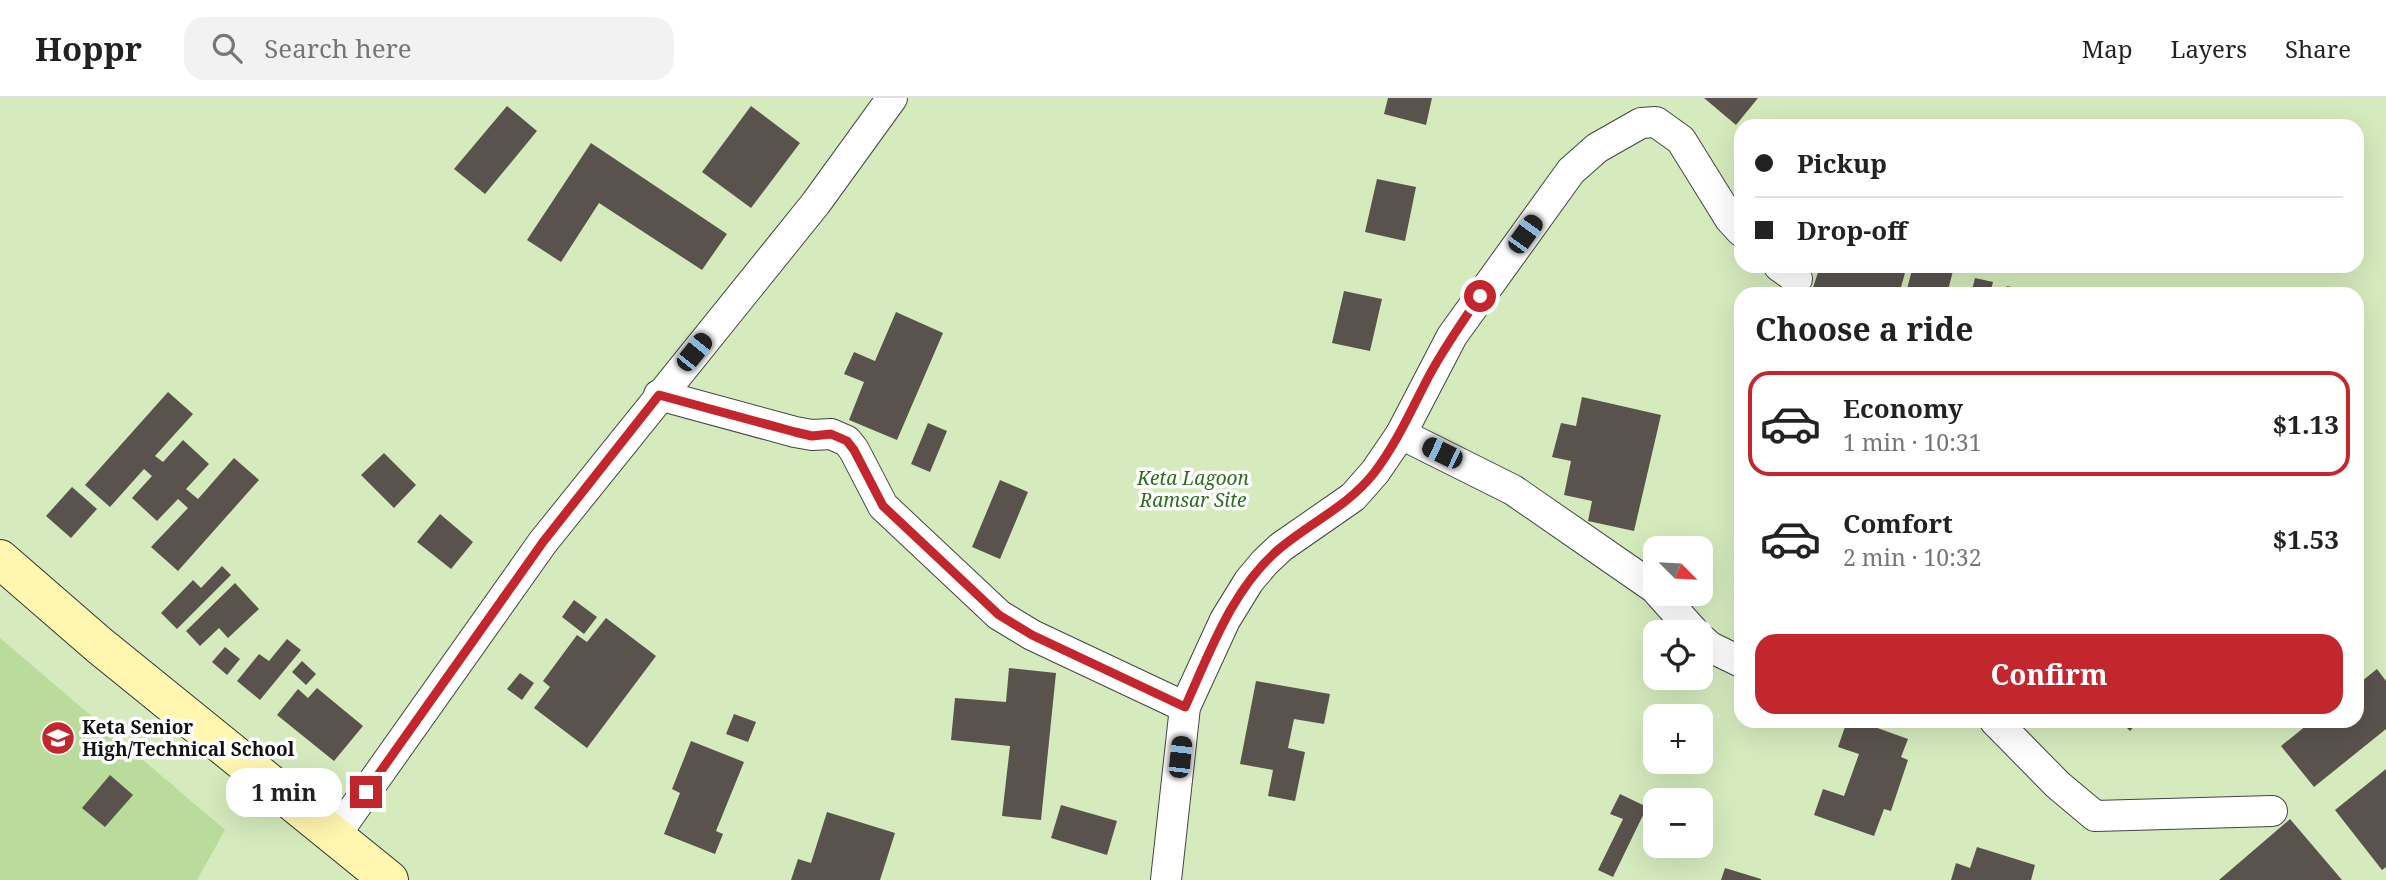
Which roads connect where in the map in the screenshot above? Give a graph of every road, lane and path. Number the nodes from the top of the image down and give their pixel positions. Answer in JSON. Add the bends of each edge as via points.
{"nodes":[{"id":1,"x":892,"y":98,"type":"edge"},
{"id":2,"x":1734,"y":223,"type":"edge"},
{"id":3,"x":659,"y":395,"type":"junction"},
{"id":4,"x":1401,"y":433,"type":"junction"},
{"id":5,"x":0,"y":559,"type":"edge"},
{"id":6,"x":1643,"y":580,"type":"edge"},
{"id":7,"x":1671,"y":606,"type":"edge"},
{"id":8,"x":1683,"y":620,"type":"edge"},
{"id":9,"x":1713,"y":648,"type":"edge"},
{"id":10,"x":1734,"y":659,"type":"edge"},
{"id":11,"x":1185,"y":707,"type":"junction"},
{"id":12,"x":2002,"y":728,"type":"edge"},
{"id":13,"x":2272,"y":811,"type":"dead end"},
{"id":14,"x":334,"y":837,"type":"junction"},
{"id":15,"x":389,"y":880,"type":"edge"},
{"id":16,"x":1166,"y":880,"type":"edge"}],
"edges":[{"from":1,"to":3,"type":"street","via":[[816,203]]},
{"from":2,"to":4,"type":"street","via":[[1682,140],[1670,129],[1656,122],[1641,123],[1597,148],[1571,171],[1452,336]]},
{"from":3,"to":11,"type":"street","via":[[795,432],[831,434],[847,441],[883,506],[999,615]]},
{"from":3,"to":14,"type":"street","via":[[543,542]]},
{"from":4,"to":6,"type":"street","via":[[1513,490]]},
{"from":4,"to":11,"type":"street","via":[[1353,497],[1281,547],[1249,581],[1225,620]]},
{"from":5,"to":14,"type":"main road"},
{"from":7,"to":8,"type":"street"},
{"from":9,"to":10,"type":"street"},
{"from":11,"to":16,"type":"street"},
{"from":12,"to":13,"type":"street","via":[[2095,816]]},
{"from":14,"to":15,"type":"main road"}]}
